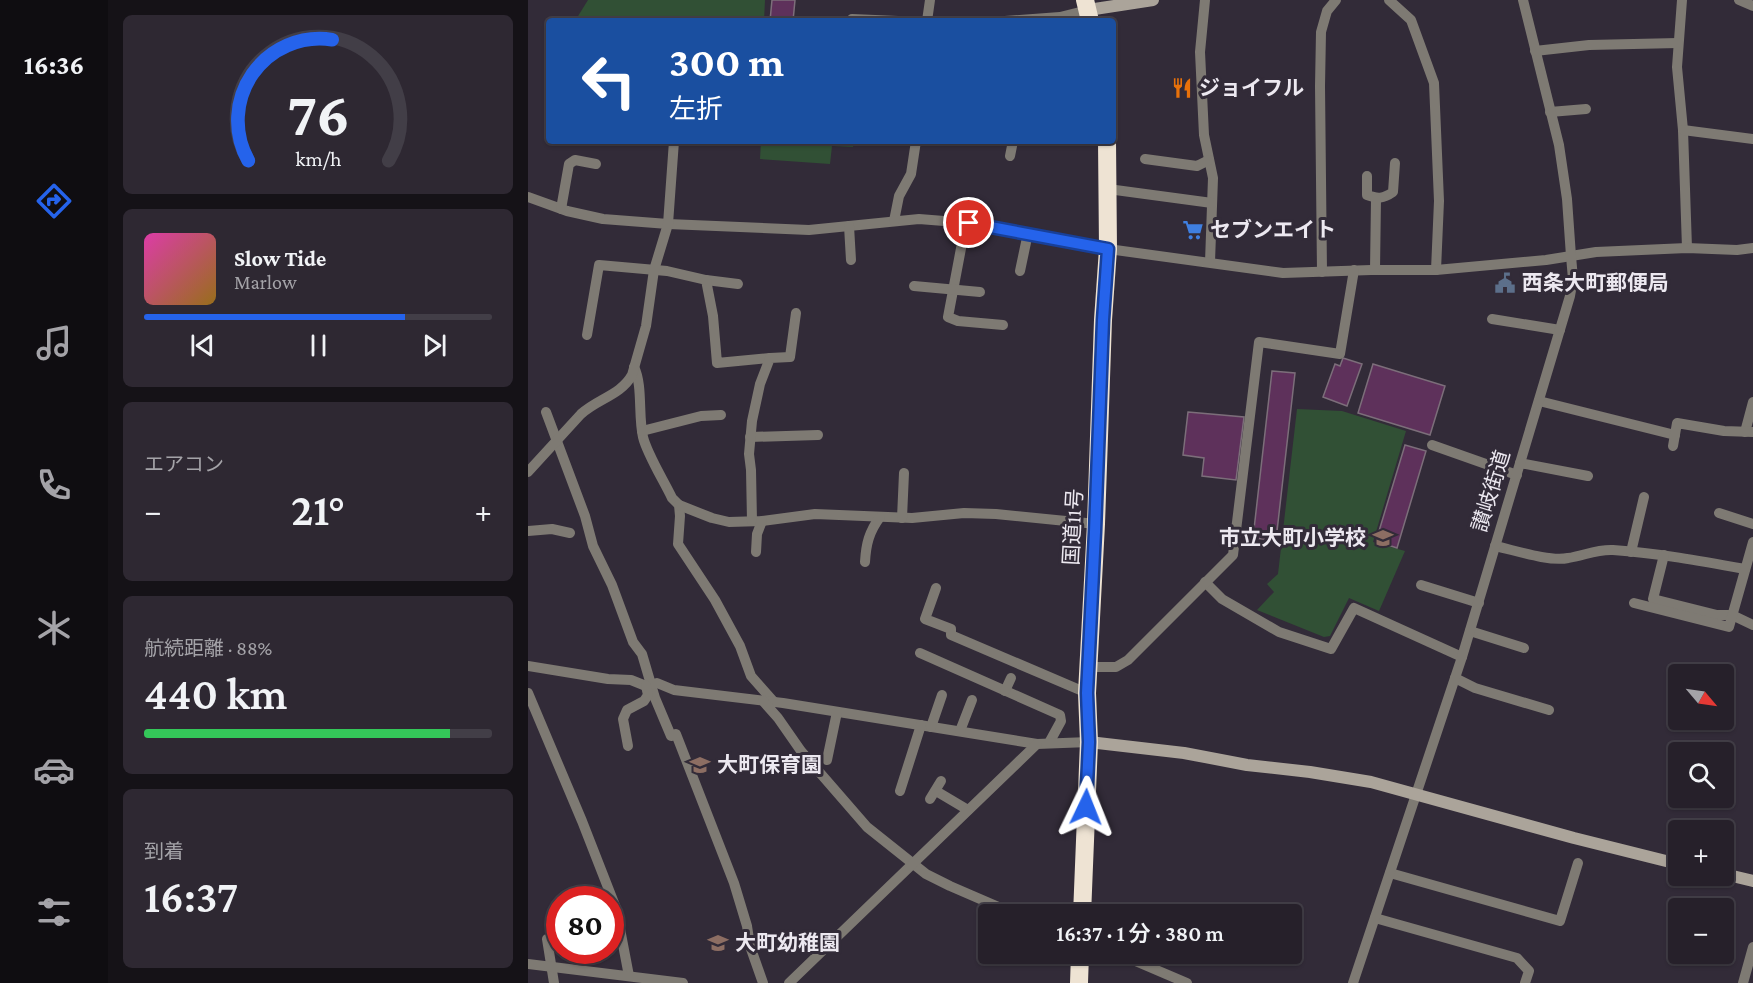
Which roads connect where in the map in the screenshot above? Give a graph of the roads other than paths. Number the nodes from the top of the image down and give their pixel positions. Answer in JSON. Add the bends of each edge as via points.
{"nodes":[{"id":1,"x":930,"y":0,"type":"edge"},
{"id":2,"x":1153,"y":0,"type":"edge"},
{"id":3,"x":1205,"y":0,"type":"edge"},
{"id":4,"x":1336,"y":0,"type":"edge"},
{"id":5,"x":1389,"y":0,"type":"edge"},
{"id":6,"x":1523,"y":0,"type":"edge"},
{"id":7,"x":1682,"y":0,"type":"edge"},
{"id":8,"x":1739,"y":0,"type":"edge"},
{"id":9,"x":1753,"y":6,"type":"edge"},
{"id":10,"x":1088,"y":10,"type":"edge"},
{"id":11,"x":927,"y":18,"type":"edge"},
{"id":12,"x":1046,"y":18,"type":"edge"},
{"id":13,"x":1678,"y":43,"type":"junction"},
{"id":14,"x":1535,"y":51,"type":"junction"},
{"id":15,"x":1586,"y":109,"type":"dead end"},
{"id":16,"x":1550,"y":112,"type":"junction"},
{"id":17,"x":1683,"y":130,"type":"junction"},
{"id":18,"x":1753,"y":139,"type":"edge"},
{"id":19,"x":674,"y":144,"type":"edge"},
{"id":20,"x":916,"y":144,"type":"edge"},
{"id":21,"x":1012,"y":144,"type":"edge"},
{"id":22,"x":1107,"y":144,"type":"edge"},
{"id":23,"x":1010,"y":156,"type":"dead end"},
{"id":24,"x":1145,"y":159,"type":"dead end"},
{"id":25,"x":1209,"y":160,"type":"junction"},
{"id":26,"x":1395,"y":163,"type":"dead end"},
{"id":27,"x":596,"y":164,"type":"dead end"},
{"id":28,"x":1367,"y":176,"type":"dead end"},
{"id":29,"x":1108,"y":189,"type":"junction"},
{"id":30,"x":528,"y":197,"type":"edge"},
{"id":31,"x":1376,"y":199,"type":"junction"},
{"id":32,"x":1212,"y":203,"type":"junction"},
{"id":33,"x":561,"y":209,"type":"junction"},
{"id":34,"x":894,"y":221,"type":"junction"},
{"id":35,"x":966,"y":222,"type":"junction"},
{"id":36,"x":668,"y":224,"type":"junction"},
{"id":37,"x":849,"y":225,"type":"junction"},
{"id":38,"x":1028,"y":234,"type":"junction"},
{"id":39,"x":1686,"y":248,"type":"junction"},
{"id":40,"x":1753,"y":248,"type":"edge"},
{"id":41,"x":1108,"y":249,"type":"junction"},
{"id":42,"x":1571,"y":256,"type":"junction"},
{"id":43,"x":851,"y":260,"type":"dead end"},
{"id":44,"x":1210,"y":262,"type":"junction"},
{"id":45,"x":654,"y":270,"type":"junction"},
{"id":46,"x":1354,"y":270,"type":"junction"},
{"id":47,"x":1375,"y":270,"type":"junction"},
{"id":48,"x":1436,"y":270,"type":"junction"},
{"id":49,"x":1020,"y":272,"type":"dead end"},
{"id":50,"x":1322,"y":272,"type":"junction"},
{"id":51,"x":706,"y":280,"type":"junction"},
{"id":52,"x":738,"y":284,"type":"dead end"},
{"id":53,"x":914,"y":286,"type":"dead end"},
{"id":54,"x":953,"y":290,"type":"junction"},
{"id":55,"x":980,"y":292,"type":"dead end"},
{"id":56,"x":796,"y":313,"type":"dead end"},
{"id":57,"x":1492,"y":319,"type":"dead end"},
{"id":58,"x":1003,"y":326,"type":"dead end"},
{"id":59,"x":1560,"y":330,"type":"junction"},
{"id":60,"x":586,"y":335,"type":"dead end"},
{"id":61,"x":770,"y":358,"type":"junction"},
{"id":62,"x":634,"y":367,"type":"junction"},
{"id":63,"x":1539,"y":401,"type":"junction"},
{"id":64,"x":1753,"y":402,"type":"edge"},
{"id":65,"x":546,"y":412,"type":"dead end"},
{"id":66,"x":721,"y":415,"type":"dead end"},
{"id":67,"x":642,"y":431,"type":"junction"},
{"id":68,"x":1749,"y":432,"type":"edge"},
{"id":69,"x":818,"y":435,"type":"dead end"},
{"id":70,"x":750,"y":437,"type":"junction"},
{"id":71,"x":556,"y":441,"type":"junction"},
{"id":72,"x":1432,"y":445,"type":"dead end"},
{"id":73,"x":1520,"y":463,"type":"junction"},
{"id":74,"x":528,"y":472,"type":"edge"},
{"id":75,"x":904,"y":473,"type":"dead end"},
{"id":76,"x":1517,"y":475,"type":"junction"},
{"id":77,"x":1588,"y":476,"type":"dead end"},
{"id":78,"x":1644,"y":497,"type":"dead end"},
{"id":79,"x":679,"y":505,"type":"junction"},
{"id":80,"x":1719,"y":513,"type":"dead end"},
{"id":81,"x":880,"y":517,"type":"junction"},
{"id":82,"x":902,"y":518,"type":"junction"},
{"id":83,"x":757,"y":521,"type":"junction"},
{"id":84,"x":1096,"y":524,"type":"junction"},
{"id":85,"x":1753,"y":524,"type":"edge"},
{"id":86,"x":528,"y":531,"type":"edge"},
{"id":87,"x":570,"y":533,"type":"dead end"},
{"id":88,"x":1753,"y":543,"type":"edge"},
{"id":89,"x":1495,"y":546,"type":"junction"},
{"id":90,"x":756,"y":552,"type":"dead end"},
{"id":91,"x":1631,"y":552,"type":"junction"},
{"id":92,"x":1664,"y":555,"type":"junction"},
{"id":93,"x":865,"y":562,"type":"dead end"},
{"id":94,"x":1745,"y":569,"type":"junction"},
{"id":95,"x":1205,"y":582,"type":"junction"},
{"id":96,"x":1421,"y":585,"type":"dead end"},
{"id":97,"x":936,"y":588,"type":"dead end"},
{"id":98,"x":1479,"y":603,"type":"junction"},
{"id":99,"x":1634,"y":603,"type":"dead end"},
{"id":100,"x":1732,"y":615,"type":"junction"},
{"id":101,"x":1753,"y":625,"type":"edge"},
{"id":102,"x":1470,"y":631,"type":"junction"},
{"id":103,"x":1524,"y":648,"type":"dead end"},
{"id":104,"x":920,"y":653,"type":"dead end"},
{"id":105,"x":956,"y":655,"type":"dead end"},
{"id":106,"x":1462,"y":657,"type":"junction"},
{"id":107,"x":528,"y":666,"type":"edge"},
{"id":108,"x":950,"y":667,"type":"junction"},
{"id":109,"x":1088,"y":667,"type":"junction"},
{"id":110,"x":1011,"y":678,"type":"dead end"},
{"id":111,"x":1455,"y":678,"type":"junction"},
{"id":112,"x":649,"y":685,"type":"junction"},
{"id":113,"x":1005,"y":691,"type":"junction"},
{"id":114,"x":528,"y":693,"type":"edge"},
{"id":115,"x":1087,"y":693,"type":"junction"},
{"id":116,"x":942,"y":695,"type":"dead end"},
{"id":117,"x":972,"y":700,"type":"dead end"},
{"id":118,"x":768,"y":702,"type":"junction"},
{"id":119,"x":1549,"y":710,"type":"dead end"},
{"id":120,"x":837,"y":712,"type":"junction"},
{"id":121,"x":926,"y":726,"type":"junction"},
{"id":122,"x":960,"y":731,"type":"junction"},
{"id":123,"x":1089,"y":742,"type":"junction"},
{"id":124,"x":1043,"y":743,"type":"junction"},
{"id":125,"x":628,"y":746,"type":"dead end"},
{"id":126,"x":827,"y":760,"type":"dead end"},
{"id":127,"x":936,"y":790,"type":"dead end"},
{"id":128,"x":900,"y":791,"type":"dead end"},
{"id":129,"x":1416,"y":794,"type":"junction"},
{"id":130,"x":968,"y":810,"type":"junction"},
{"id":131,"x":1578,"y":862,"type":"dead end"},
{"id":132,"x":1668,"y":862,"type":"edge"},
{"id":133,"x":913,"y":864,"type":"junction"},
{"id":134,"x":1390,"y":873,"type":"junction"},
{"id":135,"x":1734,"y":876,"type":"edge"},
{"id":136,"x":1753,"y":881,"type":"edge"},
{"id":137,"x":992,"y":904,"type":"edge"},
{"id":138,"x":1082,"y":904,"type":"edge"},
{"id":139,"x":1375,"y":918,"type":"junction"},
{"id":140,"x":1753,"y":947,"type":"edge"},
{"id":141,"x":1751,"y":963,"type":"edge"},
{"id":142,"x":528,"y":964,"type":"edge"},
{"id":143,"x":551,"y":964,"type":"edge"},
{"id":144,"x":1080,"y":964,"type":"edge"},
{"id":145,"x":1142,"y":964,"type":"edge"},
{"id":146,"x":551,"y":967,"type":"junction"},
{"id":147,"x":629,"y":976,"type":"junction"},
{"id":148,"x":554,"y":983,"type":"edge"},
{"id":149,"x":683,"y":983,"type":"edge"},
{"id":150,"x":763,"y":983,"type":"edge"},
{"id":151,"x":789,"y":983,"type":"edge"},
{"id":152,"x":1079,"y":983,"type":"edge"},
{"id":153,"x":1186,"y":983,"type":"edge"},
{"id":154,"x":1353,"y":983,"type":"edge"},
{"id":155,"x":1526,"y":983,"type":"edge"},
{"id":156,"x":1743,"y":983,"type":"edge"}],
"edges":[{"from":1,"to":11,"type":"street"},
{"from":2,"to":10,"type":"street"},
{"from":3,"to":25,"type":"street","via":[[1200,51]]},
{"from":4,"to":50,"type":"street","via":[[1327,11],[1322,32]]},
{"from":5,"to":48,"type":"street","via":[[1411,20],[1434,83],[1439,201]]},
{"from":6,"to":14,"type":"street","name":"讃岐街道"},
{"from":7,"to":13,"type":"street"},
{"from":8,"to":9,"type":"street"},
{"from":10,"to":12,"type":"street"},
{"from":13,"to":14,"type":"street"},
{"from":13,"to":17,"type":"street"},
{"from":14,"to":16,"type":"street","name":"讃岐街道"},
{"from":15,"to":16,"type":"street"},
{"from":16,"to":42,"type":"street","name":"讃岐街道","via":[[1567,199]]},
{"from":17,"to":18,"type":"street"},
{"from":17,"to":39,"type":"street"},
{"from":19,"to":36,"type":"street"},
{"from":20,"to":34,"type":"street","via":[[911,174],[899,196]]},
{"from":21,"to":23,"type":"street"},
{"from":22,"to":29,"type":"highway","name":"国道11号"},
{"from":24,"to":25,"type":"street","via":[[1197,166]]},
{"from":25,"to":32,"type":"street"},
{"from":26,"to":31,"type":"street","via":[[1393,192]]},
{"from":27,"to":33,"type":"street","via":[[575,160],[569,164]]},
{"from":28,"to":31,"type":"street","via":[[1367,195]]},
{"from":29,"to":32,"type":"street"},
{"from":29,"to":41,"type":"highway","name":"国道11号"},
{"from":30,"to":33,"type":"street"},
{"from":31,"to":47,"type":"street"},
{"from":32,"to":44,"type":"street"},
{"from":33,"to":36,"type":"street","via":[[603,219]]},
{"from":34,"to":35,"type":"street"},
{"from":34,"to":37,"type":"street"},
{"from":35,"to":38,"type":"street"},
{"from":35,"to":54,"type":"street"},
{"from":36,"to":37,"type":"street","via":[[809,230]]},
{"from":36,"to":45,"type":"street"},
{"from":37,"to":43,"type":"street"},
{"from":38,"to":41,"type":"street"},
{"from":38,"to":49,"type":"street"},
{"from":39,"to":40,"type":"street"},
{"from":39,"to":42,"type":"street"},
{"from":41,"to":44,"type":"street"},
{"from":41,"to":84,"type":"highway","name":"国道11号"},
{"from":42,"to":48,"type":"street"},
{"from":42,"to":59,"type":"street","name":"讃岐街道","via":[[1573,279]]},
{"from":44,"to":50,"type":"street","via":[[1283,273]]},
{"from":45,"to":51,"type":"street"},
{"from":45,"to":60,"type":"street","via":[[599,265]]},
{"from":45,"to":62,"type":"street","via":[[646,326]]},
{"from":46,"to":47,"type":"street"},
{"from":46,"to":50,"type":"street"},
{"from":46,"to":95,"type":"street","via":[[1340,354],[1259,342],[1233,555]]},
{"from":47,"to":48,"type":"street"},
{"from":51,"to":52,"type":"street"},
{"from":51,"to":61,"type":"street","via":[[717,363]]},
{"from":53,"to":54,"type":"street"},
{"from":54,"to":55,"type":"street"},
{"from":54,"to":58,"type":"street","via":[[948,316],[958,321]]},
{"from":56,"to":61,"type":"street","via":[[790,357]]},
{"from":57,"to":59,"type":"street"},
{"from":59,"to":63,"type":"street","name":"讃岐街道"},
{"from":61,"to":70,"type":"street","via":[[760,384]]},
{"from":62,"to":67,"type":"street"},
{"from":62,"to":71,"type":"street","via":[[623,387],[588,408]]},
{"from":63,"to":68,"type":"street","via":[[1674,441],[1677,423]]},
{"from":63,"to":73,"type":"street","name":"讃岐街道"},
{"from":64,"to":68,"type":"street"},
{"from":65,"to":71,"type":"street"},
{"from":66,"to":67,"type":"street"},
{"from":67,"to":79,"type":"street","via":[[672,498]]},
{"from":69,"to":70,"type":"street"},
{"from":70,"to":83,"type":"street"},
{"from":71,"to":74,"type":"street"},
{"from":71,"to":112,"type":"street","via":[[593,546],[633,642],[642,654]]},
{"from":72,"to":76,"type":"street"},
{"from":73,"to":76,"type":"street","name":"讃岐街道"},
{"from":73,"to":77,"type":"street"},
{"from":75,"to":82,"type":"street"},
{"from":76,"to":89,"type":"street","name":"讃岐街道"},
{"from":78,"to":91,"type":"street"},
{"from":79,"to":83,"type":"street","via":[[729,522]]},
{"from":79,"to":118,"type":"street","via":[[678,544],[715,600],[751,676]]},
{"from":80,"to":85,"type":"street"},
{"from":81,"to":82,"type":"street"},
{"from":81,"to":83,"type":"street","via":[[814,514]]},
{"from":81,"to":93,"type":"street","via":[[866,544]]},
{"from":82,"to":84,"type":"street","via":[[964,513]]},
{"from":83,"to":90,"type":"street"},
{"from":84,"to":109,"type":"highway","name":"国道11号"},
{"from":86,"to":87,"type":"street","via":[[552,529]]},
{"from":88,"to":94,"type":"street"},
{"from":89,"to":91,"type":"street","via":[[1556,559],[1609,549]]},
{"from":89,"to":98,"type":"street","name":"讃岐街道"},
{"from":91,"to":92,"type":"street"},
{"from":92,"to":94,"type":"street"},
{"from":92,"to":100,"type":"street","via":[[1653,599]]},
{"from":94,"to":100,"type":"street"},
{"from":95,"to":106,"type":"street","via":[[1222,599],[1280,632],[1332,649],[1354,608]]},
{"from":95,"to":109,"type":"street","via":[[1128,660],[1116,667]]},
{"from":96,"to":98,"type":"street"},
{"from":97,"to":115,"type":"street","via":[[926,619],[951,629],[951,635]]},
{"from":98,"to":102,"type":"street","name":"讃岐街道"},
{"from":99,"to":100,"type":"street","via":[[1730,627]]},
{"from":100,"to":101,"type":"street"},
{"from":102,"to":103,"type":"street"},
{"from":102,"to":106,"type":"street","name":"讃岐街道"},
{"from":104,"to":108,"type":"street"},
{"from":105,"to":108,"type":"street"},
{"from":106,"to":111,"type":"street","name":"讃岐街道"},
{"from":107,"to":112,"type":"street"},
{"from":108,"to":113,"type":"street"},
{"from":109,"to":115,"type":"highway","name":"国道11号"},
{"from":110,"to":113,"type":"street"},
{"from":111,"to":119,"type":"street","via":[[1475,688]]},
{"from":111,"to":129,"type":"street","name":"讃岐街道"},
{"from":112,"to":118,"type":"street","via":[[657,683],[674,690]]},
{"from":112,"to":125,"type":"street","via":[[644,701],[627,710],[623,719]]},
{"from":112,"to":150,"type":"street","via":[[671,736],[676,734],[734,883]]},
{"from":113,"to":124,"type":"street","via":[[1060,715],[1061,721]]},
{"from":114,"to":147,"type":"street","via":[[616,908]]},
{"from":115,"to":123,"type":"highway","name":"国道11号"},
{"from":116,"to":121,"type":"street"},
{"from":117,"to":122,"type":"street"},
{"from":118,"to":120,"type":"street"},
{"from":118,"to":133,"type":"street","via":[[801,751],[867,827]]},
{"from":120,"to":121,"type":"street"},
{"from":120,"to":126,"type":"street"},
{"from":121,"to":122,"type":"street"},
{"from":121,"to":128,"type":"street"},
{"from":122,"to":124,"type":"street"},
{"from":123,"to":124,"type":"street"},
{"from":123,"to":129,"type":"street","via":[[1371,782]]},
{"from":123,"to":138,"type":"highway","name":"国道11号"},
{"from":124,"to":130,"type":"street"},
{"from":127,"to":130,"type":"street"},
{"from":129,"to":132,"type":"street"},
{"from":129,"to":134,"type":"street","name":"讃岐街道"},
{"from":130,"to":133,"type":"street"},
{"from":131,"to":134,"type":"street","via":[[1560,921]]},
{"from":133,"to":137,"type":"street","via":[[926,874]]},
{"from":133,"to":151,"type":"street"},
{"from":134,"to":139,"type":"street","name":"讃岐街道"},
{"from":135,"to":136,"type":"street"},
{"from":139,"to":154,"type":"street","name":"讃岐街道"},
{"from":139,"to":155,"type":"street","via":[[1517,958],[1529,971]]},
{"from":140,"to":141,"type":"street"},
{"from":141,"to":156,"type":"street"},
{"from":142,"to":146,"type":"street"},
{"from":143,"to":146,"type":"street"},
{"from":144,"to":152,"type":"highway"},
{"from":145,"to":153,"type":"street"},
{"from":146,"to":147,"type":"street"},
{"from":146,"to":148,"type":"street"},
{"from":147,"to":149,"type":"street"}]}
